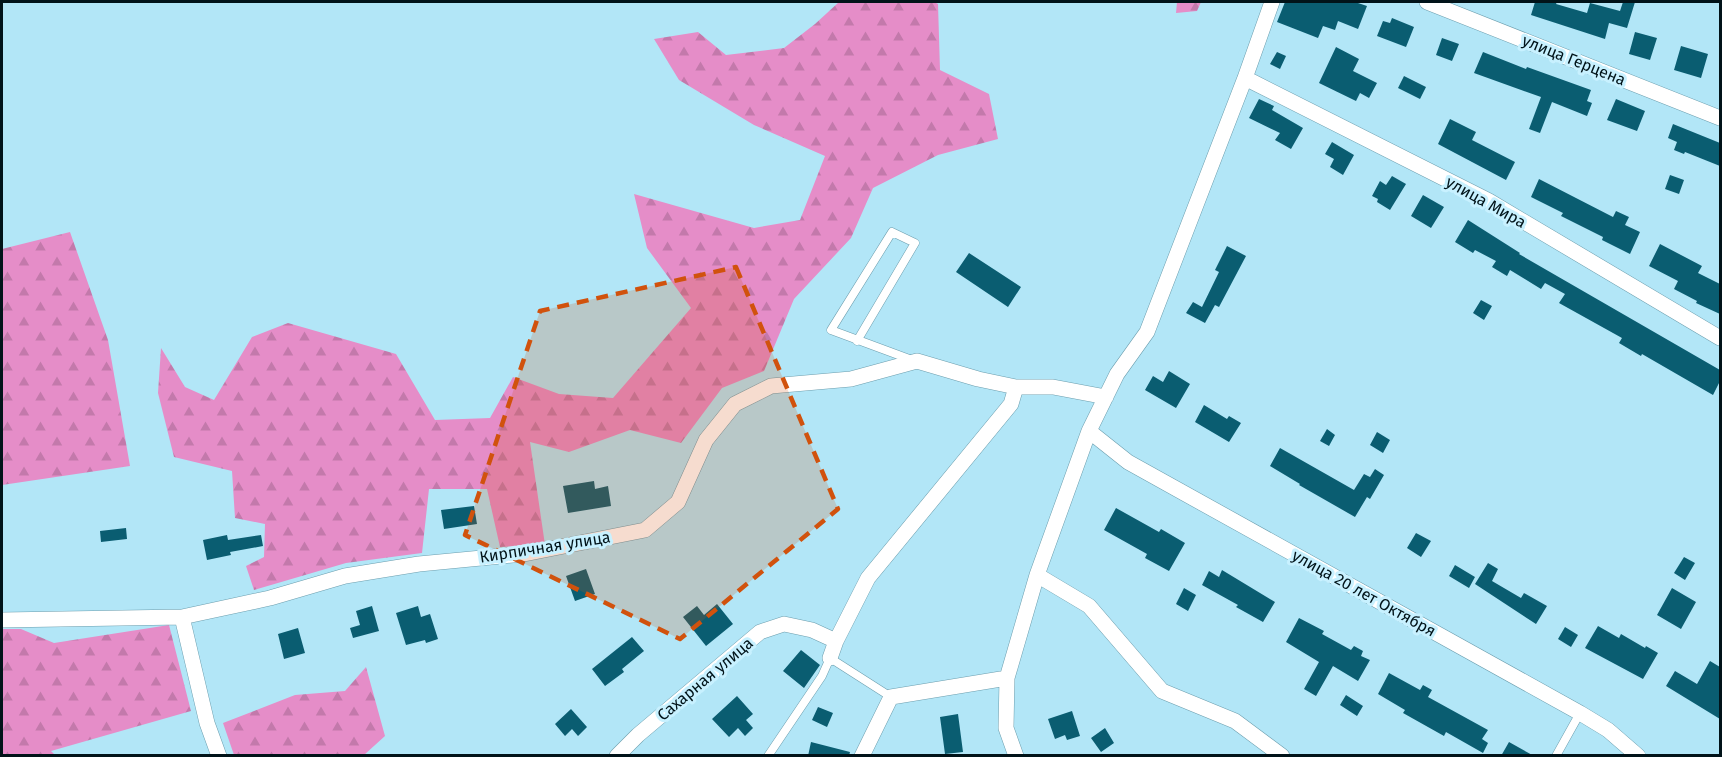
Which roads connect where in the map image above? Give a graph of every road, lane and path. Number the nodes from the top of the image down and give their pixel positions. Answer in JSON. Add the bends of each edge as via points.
{"nodes":[{"id":1,"x":1272,"y":2,"type":"edge"},
{"id":2,"x":1426,"y":2,"type":"edge"},
{"id":3,"x":1245,"y":78,"type":"junction"},
{"id":4,"x":1720,"y":118,"type":"edge"},
{"id":5,"x":1720,"y":338,"type":"edge"},
{"id":6,"x":857,"y":341,"type":"junction"},
{"id":7,"x":917,"y":361,"type":"junction"},
{"id":8,"x":1016,"y":387,"type":"junction"},
{"id":9,"x":1106,"y":398,"type":"junction"},
{"id":10,"x":1089,"y":430,"type":"junction"},
{"id":11,"x":1037,"y":575,"type":"junction"},
{"id":12,"x":182,"y":617,"type":"junction"},
{"id":13,"x":2,"y":620,"type":"edge"},
{"id":14,"x":836,"y":641,"type":"junction"},
{"id":15,"x":830,"y":658,"type":"junction"},
{"id":16,"x":1007,"y":678,"type":"junction"},
{"id":17,"x":891,"y":697,"type":"junction"},
{"id":18,"x":1580,"y":713,"type":"junction"},
{"id":19,"x":219,"y":756,"type":"edge"},
{"id":20,"x":617,"y":756,"type":"edge"},
{"id":21,"x":768,"y":756,"type":"edge"},
{"id":22,"x":862,"y":756,"type":"edge"},
{"id":23,"x":1016,"y":756,"type":"edge"},
{"id":24,"x":1282,"y":756,"type":"edge"},
{"id":25,"x":1556,"y":756,"type":"edge"},
{"id":26,"x":1638,"y":756,"type":"edge"}],
"edges":[{"from":1,"to":3,"type":"street"},
{"from":2,"to":4,"type":"street","name":"улица Герцена"},
{"from":3,"to":5,"type":"street","name":"улица Мира","via":[[1489,201]]},
{"from":3,"to":9,"type":"street","via":[[1147,332],[1117,374]]},
{"from":6,"to":6,"type":"lane","via":[[915,243],[892,232],[831,330]]},
{"from":6,"to":7,"type":"lane"},
{"from":7,"to":8,"type":"street","name":"Кирпичная улица"},
{"from":7,"to":12,"type":"street","name":"Кирпичная улица","via":[[851,379],[771,386],[735,404],[706,440],[678,502],[645,530],[524,554],[345,576],[270,598]]},
{"from":8,"to":9,"type":"street","name":"Кирпичная улица","via":[[1053,387]]},
{"from":8,"to":14,"type":"street","via":[[1011,404],[868,578]]},
{"from":9,"to":10,"type":"street"},
{"from":10,"to":11,"type":"street"},
{"from":10,"to":18,"type":"street","name":"улица 20 лет Октября","via":[[1128,462]]},
{"from":11,"to":16,"type":"street"},
{"from":11,"to":24,"type":"street","via":[[1089,606],[1162,691],[1235,721]]},
{"from":12,"to":13,"type":"street","name":"Кирпичная улица"},
{"from":12,"to":19,"type":"street","via":[[207,723]]},
{"from":14,"to":15,"type":"street"},
{"from":14,"to":20,"type":"street","name":"Сахарная улица","via":[[784,624],[760,632]]},
{"from":15,"to":17,"type":"lane"},
{"from":15,"to":21,"type":"lane"},
{"from":16,"to":17,"type":"street"},
{"from":16,"to":23,"type":"street","via":[[1006,728]]},
{"from":17,"to":22,"type":"street"},
{"from":18,"to":25,"type":"lane"},
{"from":18,"to":26,"type":"street","name":"улица 20 лет Октября","via":[[1608,730]]}]}
